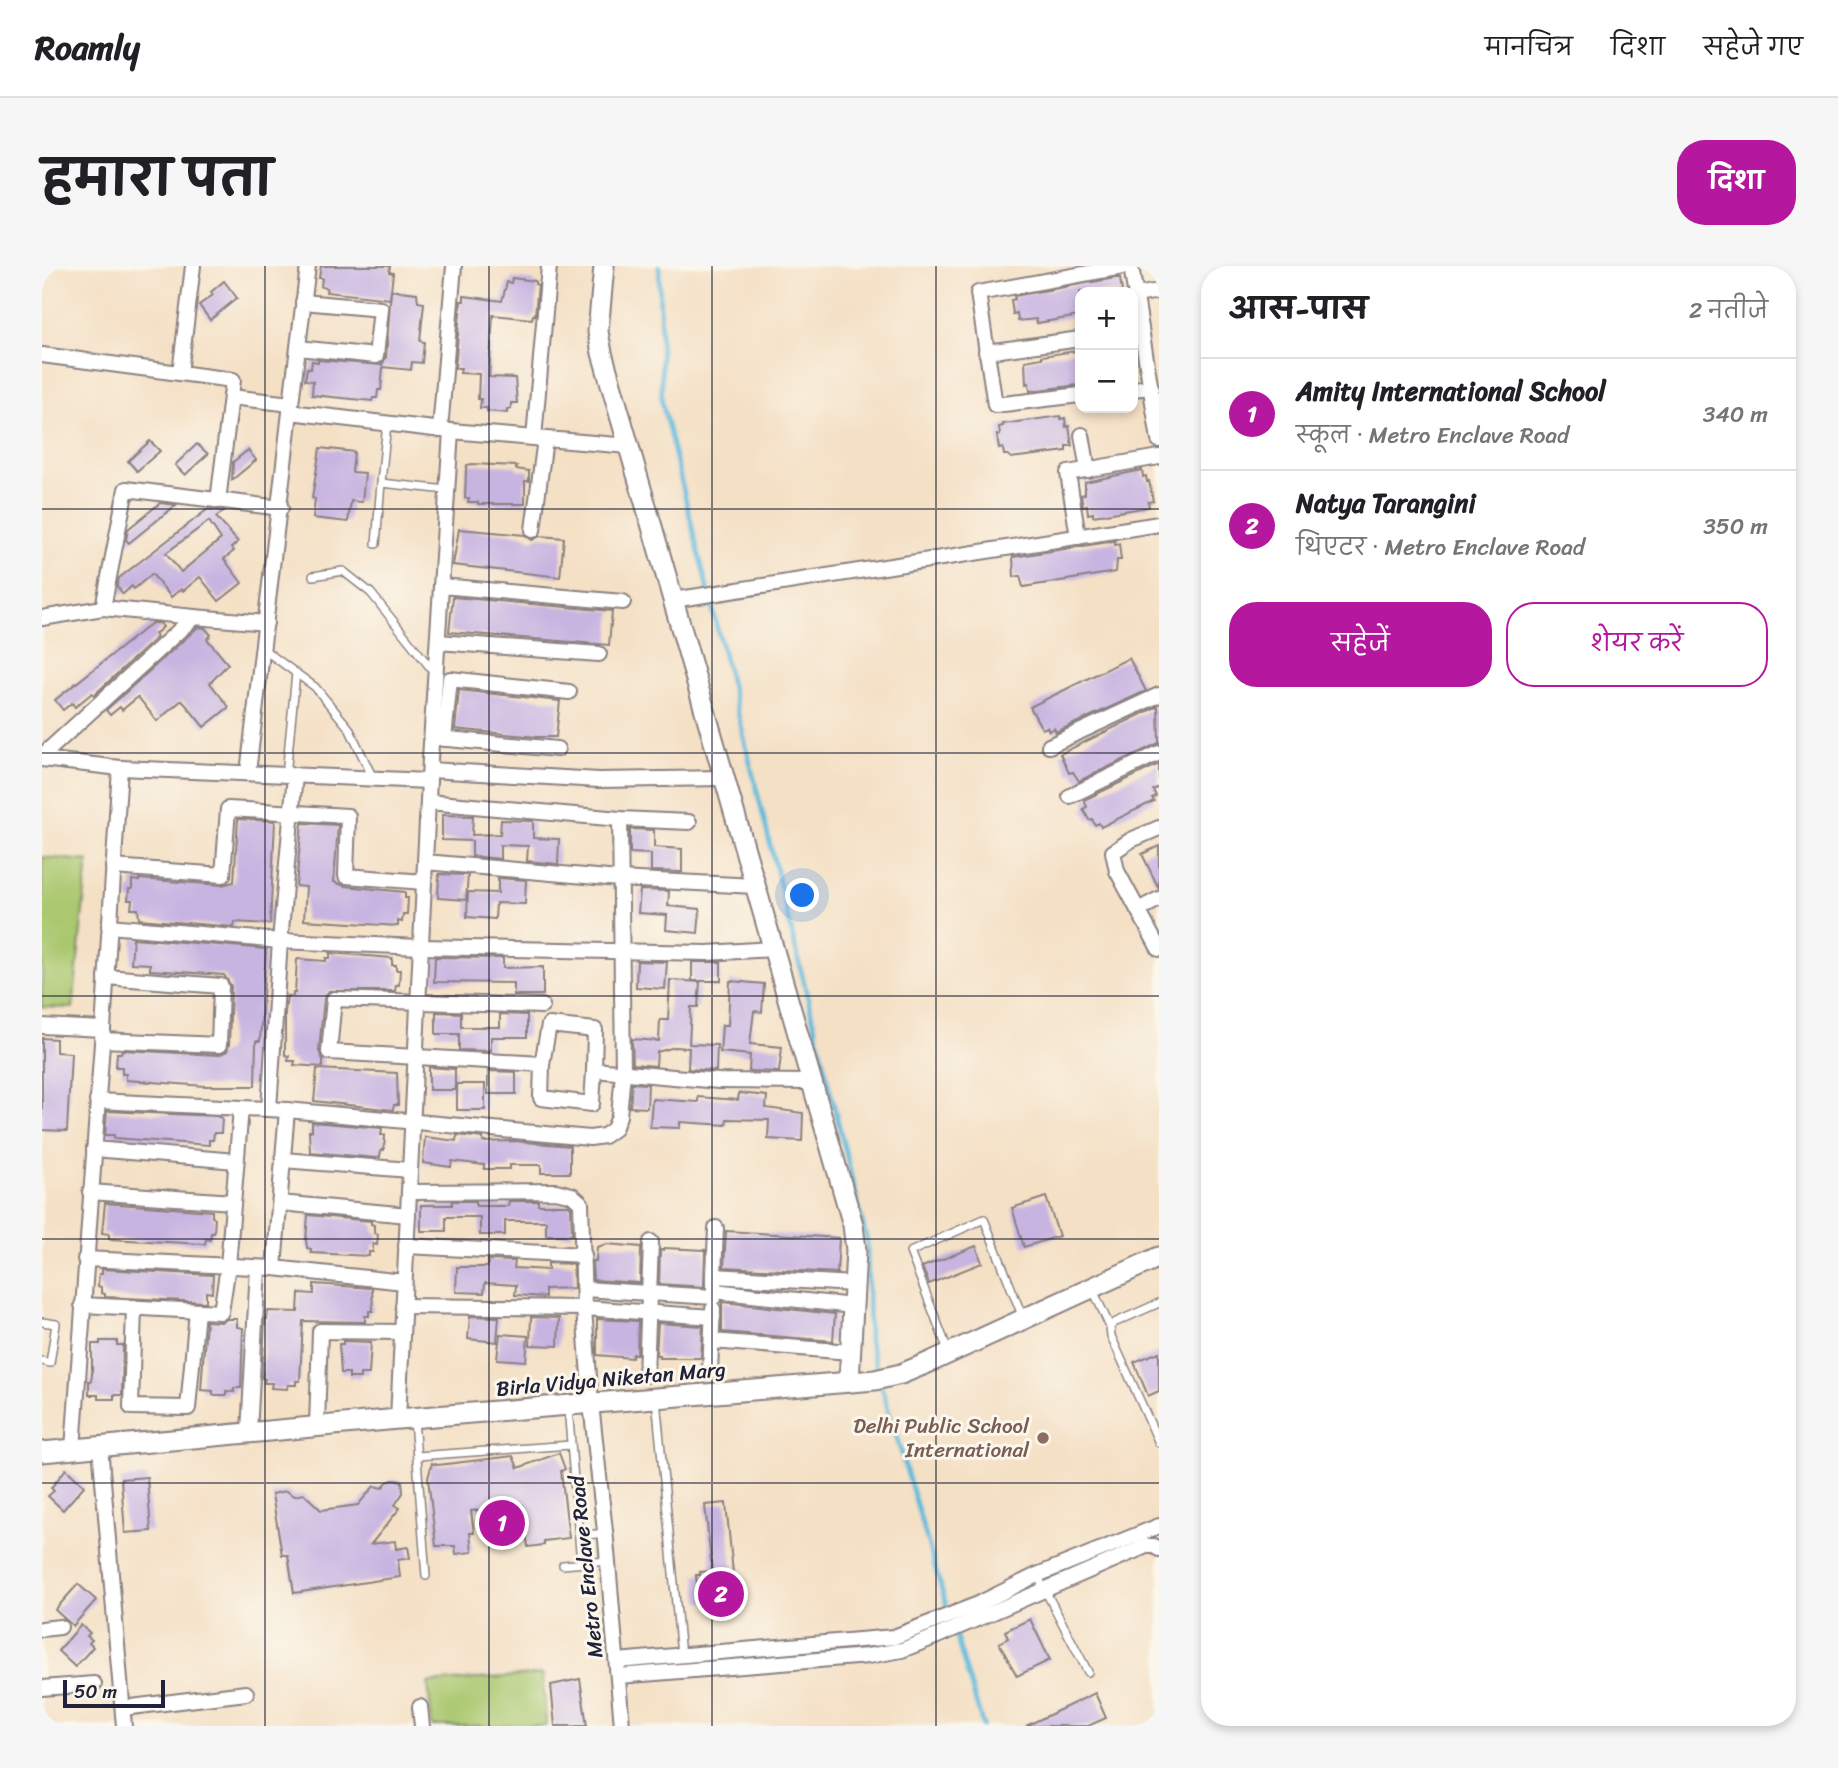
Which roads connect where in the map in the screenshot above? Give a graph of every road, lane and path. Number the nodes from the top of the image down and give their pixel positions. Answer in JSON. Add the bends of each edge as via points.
{"nodes":[{"id":1,"x":193,"y":266,"type":"edge"},
{"id":2,"x":308,"y":266,"type":"edge"},
{"id":3,"x":454,"y":266,"type":"edge"},
{"id":4,"x":549,"y":266,"type":"edge"},
{"id":5,"x":604,"y":266,"type":"edge"},
{"id":6,"x":1129,"y":266,"type":"edge"},
{"id":7,"x":1134,"y":287,"type":"edge"},
{"id":8,"x":1159,"y":291,"type":"edge"},
{"id":9,"x":1138,"y":295,"type":"edge"},
{"id":10,"x":303,"y":302,"type":"junction"},
{"id":11,"x":1139,"y":335,"type":"edge"},
{"id":12,"x":1075,"y":339,"type":"edge"},
{"id":13,"x":1159,"y":341,"type":"edge"},
{"id":14,"x":298,"y":348,"type":"junction"},
{"id":15,"x":986,"y":352,"type":"junction"},
{"id":16,"x":42,"y":355,"type":"edge"},
{"id":17,"x":180,"y":373,"type":"junction"},
{"id":18,"x":1151,"y":387,"type":"junction"},
{"id":19,"x":1138,"y":388,"type":"edge"},
{"id":20,"x":1075,"y":396,"type":"edge"},
{"id":21,"x":231,"y":397,"type":"junction"},
{"id":22,"x":291,"y":408,"type":"junction"},
{"id":23,"x":387,"y":423,"type":"junction"},
{"id":24,"x":446,"y":430,"type":"junction"},
{"id":25,"x":1082,"y":435,"type":"dead end"},
{"id":26,"x":539,"y":438,"type":"junction"},
{"id":27,"x":1159,"y":440,"type":"edge"},
{"id":28,"x":629,"y":446,"type":"junction"},
{"id":29,"x":1159,"y":457,"type":"edge"},
{"id":30,"x":1088,"y":470,"type":"junction"},
{"id":31,"x":381,"y":483,"type":"junction"},
{"id":32,"x":447,"y":490,"type":"junction"},
{"id":33,"x":218,"y":501,"type":"junction"},
{"id":34,"x":281,"y":508,"type":"junction"},
{"id":35,"x":1159,"y":524,"type":"edge"},
{"id":36,"x":533,"y":530,"type":"dead end"},
{"id":37,"x":1078,"y":537,"type":"junction"},
{"id":38,"x":376,"y":544,"type":"dead end"},
{"id":39,"x":313,"y":576,"type":"dead end"},
{"id":40,"x":441,"y":586,"type":"junction"},
{"id":41,"x":673,"y":600,"type":"junction"},
{"id":42,"x":623,"y":602,"type":"dead end"},
{"id":43,"x":103,"y":608,"type":"junction"},
{"id":44,"x":194,"y":617,"type":"junction"},
{"id":45,"x":42,"y":618,"type":"edge"},
{"id":46,"x":266,"y":623,"type":"junction"},
{"id":47,"x":438,"y":642,"type":"junction"},
{"id":48,"x":263,"y":649,"type":"junction"},
{"id":49,"x":599,"y":654,"type":"dead end"},
{"id":50,"x":296,"y":673,"type":"junction"},
{"id":51,"x":436,"y":674,"type":"junction"},
{"id":52,"x":569,"y":692,"type":"dead end"},
{"id":53,"x":1159,"y":695,"type":"edge"},
{"id":54,"x":438,"y":738,"type":"junction"},
{"id":55,"x":1049,"y":746,"type":"dead end"},
{"id":56,"x":557,"y":749,"type":"dead end"},
{"id":57,"x":1159,"y":752,"type":"edge"},
{"id":58,"x":42,"y":757,"type":"edge"},
{"id":59,"x":120,"y":768,"type":"junction"},
{"id":60,"x":248,"y":773,"type":"junction"},
{"id":61,"x":290,"y":775,"type":"junction"},
{"id":62,"x":429,"y":775,"type":"junction"},
{"id":63,"x":373,"y":778,"type":"junction"},
{"id":64,"x":724,"y":778,"type":"junction"},
{"id":65,"x":1070,"y":796,"type":"dead end"},
{"id":66,"x":428,"y":802,"type":"junction"},
{"id":67,"x":292,"y":814,"type":"junction"},
{"id":68,"x":620,"y":819,"type":"junction"},
{"id":69,"x":689,"y":822,"type":"dead end"},
{"id":70,"x":1159,"y":828,"type":"edge"},
{"id":71,"x":425,"y":862,"type":"junction"},
{"id":72,"x":113,"y":867,"type":"junction"},
{"id":73,"x":620,"y":879,"type":"junction"},
{"id":74,"x":424,"y":882,"type":"junction"},
{"id":75,"x":755,"y":886,"type":"junction"},
{"id":76,"x":1159,"y":900,"type":"edge"},
{"id":77,"x":1138,"y":910,"type":"junction"},
{"id":78,"x":109,"y":926,"type":"junction"},
{"id":79,"x":280,"y":941,"type":"junction"},
{"id":80,"x":421,"y":947,"type":"junction"},
{"id":81,"x":773,"y":948,"type":"junction"},
{"id":82,"x":1159,"y":949,"type":"edge"},
{"id":83,"x":621,"y":952,"type":"junction"},
{"id":84,"x":106,"y":977,"type":"junction"},
{"id":85,"x":419,"y":1002,"type":"junction"},
{"id":86,"x":542,"y":1006,"type":"dead end"},
{"id":87,"x":42,"y":1026,"type":"edge"},
{"id":88,"x":102,"y":1034,"type":"junction"},
{"id":89,"x":416,"y":1056,"type":"junction"},
{"id":90,"x":542,"y":1064,"type":"junction"},
{"id":91,"x":594,"y":1070,"type":"junction"},
{"id":92,"x":623,"y":1073,"type":"junction"},
{"id":93,"x":811,"y":1082,"type":"junction"},
{"id":94,"x":97,"y":1101,"type":"junction"},
{"id":95,"x":241,"y":1108,"type":"junction"},
{"id":96,"x":269,"y":1109,"type":"junction"},
{"id":97,"x":287,"y":1110,"type":"junction"},
{"id":98,"x":412,"y":1123,"type":"junction"},
{"id":99,"x":94,"y":1149,"type":"junction"},
{"id":100,"x":283,"y":1160,"type":"junction"},
{"id":101,"x":236,"y":1161,"type":"junction"},
{"id":102,"x":410,"y":1170,"type":"junction"},
{"id":103,"x":90,"y":1192,"type":"junction"},
{"id":104,"x":409,"y":1192,"type":"junction"},
{"id":105,"x":233,"y":1202,"type":"junction"},
{"id":106,"x":279,"y":1203,"type":"junction"},
{"id":107,"x":408,"y":1215,"type":"junction"},
{"id":108,"x":716,"y":1228,"type":"dead end"},
{"id":109,"x":651,"y":1242,"type":"dead end"},
{"id":110,"x":406,"y":1246,"type":"junction"},
{"id":111,"x":584,"y":1255,"type":"junction"},
{"id":112,"x":1159,"y":1257,"type":"edge"},
{"id":113,"x":85,"y":1259,"type":"junction"},
{"id":114,"x":228,"y":1266,"type":"junction"},
{"id":115,"x":258,"y":1268,"type":"junction"},
{"id":116,"x":274,"y":1268,"type":"junction"},
{"id":117,"x":715,"y":1276,"type":"junction"},
{"id":118,"x":404,"y":1282,"type":"junction"},
{"id":119,"x":854,"y":1284,"type":"junction"},
{"id":120,"x":1092,"y":1288,"type":"junction"},
{"id":121,"x":584,"y":1289,"type":"junction"},
{"id":122,"x":648,"y":1293,"type":"junction"},
{"id":123,"x":714,"y":1294,"type":"junction"},
{"id":124,"x":1159,"y":1303,"type":"edge"},
{"id":125,"x":82,"y":1305,"type":"junction"},
{"id":126,"x":403,"y":1306,"type":"junction"},
{"id":127,"x":853,"y":1306,"type":"junction"},
{"id":128,"x":134,"y":1307,"type":"junction"},
{"id":129,"x":584,"y":1308,"type":"junction"},
{"id":130,"x":197,"y":1311,"type":"junction"},
{"id":131,"x":648,"y":1312,"type":"junction"},
{"id":132,"x":713,"y":1317,"type":"junction"},
{"id":133,"x":1024,"y":1319,"type":"junction"},
{"id":134,"x":42,"y":1322,"type":"edge"},
{"id":135,"x":1110,"y":1327,"type":"junction"},
{"id":136,"x":402,"y":1332,"type":"junction"},
{"id":137,"x":712,"y":1341,"type":"junction"},
{"id":138,"x":850,"y":1352,"type":"junction"},
{"id":139,"x":949,"y":1353,"type":"junction"},
{"id":140,"x":42,"y":1361,"type":"edge"},
{"id":141,"x":710,"y":1370,"type":"dead end"},
{"id":142,"x":646,"y":1375,"type":"dead end"},
{"id":143,"x":849,"y":1382,"type":"junction"},
{"id":144,"x":656,"y":1399,"type":"junction"},
{"id":145,"x":591,"y":1404,"type":"junction"},
{"id":146,"x":568,"y":1406,"type":"junction"},
{"id":147,"x":406,"y":1418,"type":"junction"},
{"id":148,"x":317,"y":1426,"type":"junction"},
{"id":149,"x":249,"y":1432,"type":"junction"},
{"id":150,"x":1159,"y":1443,"type":"edge"},
{"id":151,"x":571,"y":1445,"type":"junction"},
{"id":152,"x":100,"y":1446,"type":"junction"},
{"id":153,"x":73,"y":1449,"type":"junction"},
{"id":154,"x":42,"y":1452,"type":"edge"},
{"id":155,"x":417,"y":1456,"type":"junction"},
{"id":156,"x":1159,"y":1526,"type":"edge"},
{"id":157,"x":605,"y":1533,"type":"junction"},
{"id":158,"x":583,"y":1535,"type":"junction"},
{"id":159,"x":1159,"y":1549,"type":"edge"},
{"id":160,"x":608,"y":1561,"type":"junction"},
{"id":161,"x":581,"y":1563,"type":"junction"},
{"id":162,"x":563,"y":1564,"type":"dead end"},
{"id":163,"x":426,"y":1576,"type":"dead end"},
{"id":164,"x":1037,"y":1576,"type":"junction"},
{"id":165,"x":1044,"y":1590,"type":"junction"},
{"id":166,"x":979,"y":1612,"type":"junction"},
{"id":167,"x":952,"y":1623,"type":"junction"},
{"id":168,"x":60,"y":1627,"type":"dead end"},
{"id":169,"x":42,"y":1629,"type":"edge"},
{"id":170,"x":681,"y":1656,"type":"junction"},
{"id":171,"x":617,"y":1669,"type":"junction"},
{"id":172,"x":1088,"y":1672,"type":"dead end"},
{"id":173,"x":94,"y":1684,"type":"dead end"},
{"id":174,"x":42,"y":1688,"type":"edge"},
{"id":175,"x":246,"y":1693,"type":"dead end"},
{"id":176,"x":420,"y":1707,"type":"dead end"},
{"id":177,"x":123,"y":1708,"type":"junction"},
{"id":178,"x":124,"y":1726,"type":"edge"},
{"id":179,"x":422,"y":1726,"type":"edge"},
{"id":180,"x":622,"y":1726,"type":"edge"}],
"edges":[{"from":1,"to":17,"type":"street"},
{"from":2,"to":10,"type":"street"},
{"from":3,"to":24,"type":"street"},
{"from":4,"to":26,"type":"street"},
{"from":5,"to":28,"type":"street","via":[[598,332]]},
{"from":6,"to":7,"type":"street"},
{"from":6,"to":15,"type":"street","via":[[978,293]]},
{"from":8,"to":9,"type":"street"},
{"from":10,"to":14,"type":"street"},
{"from":10,"to":14,"type":"street","via":[[381,309],[376,356]]},
{"from":11,"to":13,"type":"street"},
{"from":11,"to":18,"type":"street"},
{"from":12,"to":15,"type":"street"},
{"from":14,"to":22,"type":"street"},
{"from":15,"to":20,"type":"street","via":[[995,405]]},
{"from":16,"to":17,"type":"street"},
{"from":17,"to":21,"type":"street","via":[[233,380]]},
{"from":18,"to":19,"type":"street"},
{"from":18,"to":27,"type":"street"},
{"from":21,"to":22,"type":"street"},
{"from":21,"to":33,"type":"street"},
{"from":22,"to":23,"type":"street"},
{"from":22,"to":34,"type":"street"},
{"from":23,"to":24,"type":"street"},
{"from":23,"to":31,"type":"lane"},
{"from":24,"to":26,"type":"street"},
{"from":24,"to":32,"type":"street"},
{"from":25,"to":30,"type":"street"},
{"from":26,"to":28,"type":"street"},
{"from":26,"to":36,"type":"street"},
{"from":28,"to":41,"type":"street"},
{"from":29,"to":30,"type":"street"},
{"from":30,"to":37,"type":"street","via":[[1068,473]]},
{"from":31,"to":32,"type":"lane"},
{"from":31,"to":38,"type":"lane"},
{"from":32,"to":40,"type":"street"},
{"from":33,"to":34,"type":"street"},
{"from":33,"to":43,"type":"street","via":[[126,489]]},
{"from":34,"to":46,"type":"street"},
{"from":35,"to":37,"type":"street"},
{"from":37,"to":41,"type":"street"},
{"from":39,"to":51,"type":"lane","via":[[343,571],[371,593]]},
{"from":40,"to":42,"type":"street"},
{"from":40,"to":47,"type":"street"},
{"from":41,"to":64,"type":"street"},
{"from":43,"to":44,"type":"street"},
{"from":43,"to":45,"type":"street"},
{"from":44,"to":46,"type":"street"},
{"from":44,"to":58,"type":"street"},
{"from":46,"to":48,"type":"street"},
{"from":47,"to":49,"type":"street"},
{"from":47,"to":51,"type":"street"},
{"from":48,"to":50,"type":"lane"},
{"from":48,"to":60,"type":"street"},
{"from":50,"to":61,"type":"lane"},
{"from":50,"to":63,"type":"lane","via":[[315,687],[349,728]]},
{"from":51,"to":54,"type":"street"},
{"from":52,"to":54,"type":"street","via":[[450,679]]},
{"from":53,"to":55,"type":"street"},
{"from":54,"to":56,"type":"street"},
{"from":54,"to":62,"type":"street"},
{"from":57,"to":65,"type":"street"},
{"from":58,"to":59,"type":"street"},
{"from":59,"to":60,"type":"street"},
{"from":59,"to":72,"type":"street"},
{"from":60,"to":61,"type":"street"},
{"from":61,"to":63,"type":"street"},
{"from":61,"to":67,"type":"street"},
{"from":62,"to":63,"type":"street"},
{"from":62,"to":64,"type":"street"},
{"from":62,"to":66,"type":"street"},
{"from":64,"to":75,"type":"street"},
{"from":66,"to":68,"type":"street"},
{"from":66,"to":71,"type":"street"},
{"from":67,"to":72,"type":"street","via":[[228,810],[223,875]]},
{"from":67,"to":74,"type":"street","via":[[348,816],[345,876]]},
{"from":67,"to":79,"type":"street"},
{"from":68,"to":69,"type":"street"},
{"from":68,"to":73,"type":"street"},
{"from":70,"to":77,"type":"street","via":[[1114,852],[1116,871]]},
{"from":71,"to":73,"type":"street"},
{"from":71,"to":74,"type":"street"},
{"from":72,"to":78,"type":"street"},
{"from":73,"to":75,"type":"street"},
{"from":73,"to":83,"type":"street"},
{"from":74,"to":80,"type":"street"},
{"from":75,"to":81,"type":"street"},
{"from":76,"to":77,"type":"street"},
{"from":77,"to":82,"type":"street"},
{"from":78,"to":79,"type":"street"},
{"from":78,"to":84,"type":"street"},
{"from":79,"to":80,"type":"street"},
{"from":79,"to":96,"type":"street"},
{"from":80,"to":83,"type":"street"},
{"from":80,"to":85,"type":"street"},
{"from":81,"to":83,"type":"street"},
{"from":81,"to":93,"type":"street"},
{"from":83,"to":92,"type":"street"},
{"from":84,"to":88,"type":"street"},
{"from":84,"to":88,"type":"street","via":[[221,986],[219,1045]]},
{"from":85,"to":86,"type":"street"},
{"from":85,"to":89,"type":"street"},
{"from":85,"to":89,"type":"street","via":[[334,999],[329,1052]]},
{"from":87,"to":88,"type":"street"},
{"from":88,"to":94,"type":"street"},
{"from":89,"to":90,"type":"street"},
{"from":89,"to":98,"type":"street"},
{"from":90,"to":91,"type":"street","via":[[541,1098],[592,1104]]},
{"from":90,"to":91,"type":"street","via":[[549,1025],[595,1030]]},
{"from":91,"to":92,"type":"street"},
{"from":92,"to":93,"type":"street","via":[[719,1082]]},
{"from":92,"to":98,"type":"street","via":[[619,1116],[614,1129],[604,1136]]},
{"from":93,"to":119,"type":"street","via":[[853,1226]]},
{"from":94,"to":95,"type":"street"},
{"from":94,"to":99,"type":"street"},
{"from":95,"to":96,"type":"street"},
{"from":95,"to":101,"type":"street"},
{"from":96,"to":97,"type":"street"},
{"from":97,"to":98,"type":"street"},
{"from":97,"to":100,"type":"street"},
{"from":98,"to":102,"type":"street"},
{"from":99,"to":101,"type":"street"},
{"from":99,"to":103,"type":"street"},
{"from":100,"to":102,"type":"street"},
{"from":100,"to":106,"type":"street"},
{"from":101,"to":105,"type":"street"},
{"from":102,"to":104,"type":"street"},
{"from":103,"to":105,"type":"street"},
{"from":103,"to":113,"type":"street"},
{"from":104,"to":107,"type":"street"},
{"from":104,"to":111,"type":"street","name":"Metro Enclave Road","via":[[556,1191],[572,1195],[582,1203]]},
{"from":105,"to":114,"type":"street"},
{"from":106,"to":107,"type":"street"},
{"from":106,"to":116,"type":"street"},
{"from":107,"to":110,"type":"street"},
{"from":108,"to":117,"type":"street"},
{"from":109,"to":122,"type":"street"},
{"from":110,"to":111,"type":"street"},
{"from":110,"to":118,"type":"street"},
{"from":111,"to":121,"type":"street","name":"Metro Enclave Road"},
{"from":112,"to":120,"type":"street","name":"Birla Vidya Niketan Marg"},
{"from":113,"to":114,"type":"street"},
{"from":113,"to":125,"type":"street"},
{"from":114,"to":115,"type":"street"},
{"from":114,"to":130,"type":"street","via":[[221,1312]]},
{"from":115,"to":116,"type":"street"},
{"from":115,"to":149,"type":"street"},
{"from":116,"to":118,"type":"street"},
{"from":117,"to":119,"type":"street"},
{"from":117,"to":123,"type":"street"},
{"from":118,"to":126,"type":"street"},
{"from":119,"to":127,"type":"street"},
{"from":120,"to":133,"type":"street","name":"Birla Vidya Niketan Marg"},
{"from":120,"to":135,"type":"lane"},
{"from":121,"to":122,"type":"street"},
{"from":121,"to":129,"type":"street","name":"Metro Enclave Road"},
{"from":122,"to":123,"type":"street"},
{"from":122,"to":131,"type":"street"},
{"from":123,"to":127,"type":"street"},
{"from":123,"to":132,"type":"street"},
{"from":124,"to":135,"type":"lane"},
{"from":125,"to":128,"type":"street"},
{"from":125,"to":153,"type":"street"},
{"from":126,"to":129,"type":"street"},
{"from":126,"to":136,"type":"street"},
{"from":127,"to":138,"type":"street"},
{"from":128,"to":130,"type":"street"},
{"from":128,"to":130,"type":"street","via":[[131,1406],[188,1408]]},
{"from":129,"to":131,"type":"street"},
{"from":129,"to":145,"type":"street","name":"Metro Enclave Road"},
{"from":131,"to":132,"type":"street"},
{"from":131,"to":142,"type":"street"},
{"from":132,"to":137,"type":"street"},
{"from":133,"to":139,"type":"street","name":"Birla Vidya Niketan Marg"},
{"from":133,"to":139,"type":"lane","via":[[984,1219],[910,1252]]},
{"from":134,"to":140,"type":"lane","via":[[56,1324],[50,1363]]},
{"from":135,"to":150,"type":"lane"},
{"from":136,"to":147,"type":"street"},
{"from":136,"to":148,"type":"street","via":[[320,1331]]},
{"from":137,"to":138,"type":"street"},
{"from":137,"to":141,"type":"street"},
{"from":138,"to":143,"type":"street"},
{"from":139,"to":143,"type":"street","name":"Birla Vidya Niketan Marg","via":[[901,1374]]},
{"from":143,"to":144,"type":"street","name":"Birla Vidya Niketan Marg"},
{"from":144,"to":145,"type":"street","name":"Birla Vidya Niketan Marg"},
{"from":144,"to":170,"type":"lane"},
{"from":145,"to":146,"type":"street","name":"Birla Vidya Niketan Marg"},
{"from":145,"to":157,"type":"street","name":"Metro Enclave Road"},
{"from":146,"to":147,"type":"street","name":"Birla Vidya Niketan Marg"},
{"from":146,"to":151,"type":"lane"},
{"from":147,"to":148,"type":"street","name":"Birla Vidya Niketan Marg"},
{"from":147,"to":155,"type":"lane"},
{"from":148,"to":149,"type":"street","name":"Birla Vidya Niketan Marg"},
{"from":149,"to":152,"type":"street","name":"Birla Vidya Niketan Marg"},
{"from":151,"to":155,"type":"lane"},
{"from":151,"to":158,"type":"lane"},
{"from":152,"to":153,"type":"street","name":"Birla Vidya Niketan Marg"},
{"from":152,"to":177,"type":"street"},
{"from":153,"to":154,"type":"street","name":"Birla Vidya Niketan Marg"},
{"from":155,"to":163,"type":"lane"},
{"from":156,"to":164,"type":"street"},
{"from":157,"to":158,"type":"lane"},
{"from":157,"to":160,"type":"street","name":"Metro Enclave Road"},
{"from":158,"to":161,"type":"lane"},
{"from":159,"to":165,"type":"street","via":[[1146,1546]]},
{"from":160,"to":161,"type":"lane"},
{"from":160,"to":171,"type":"street","name":"Metro Enclave Road"},
{"from":161,"to":162,"type":"lane"},
{"from":164,"to":165,"type":"lane"},
{"from":164,"to":166,"type":"street"},
{"from":165,"to":166,"type":"street"},
{"from":165,"to":172,"type":"lane"},
{"from":166,"to":167,"type":"street"},
{"from":167,"to":170,"type":"street","via":[[894,1637]]},
{"from":167,"to":171,"type":"street","via":[[902,1650],[868,1656]]},
{"from":168,"to":169,"type":"street"},
{"from":170,"to":171,"type":"street"},
{"from":171,"to":180,"type":"street","name":"Metro Enclave Road"},
{"from":173,"to":174,"type":"street"},
{"from":175,"to":177,"type":"street"},
{"from":176,"to":179,"type":"street"},
{"from":177,"to":178,"type":"street"}]}
